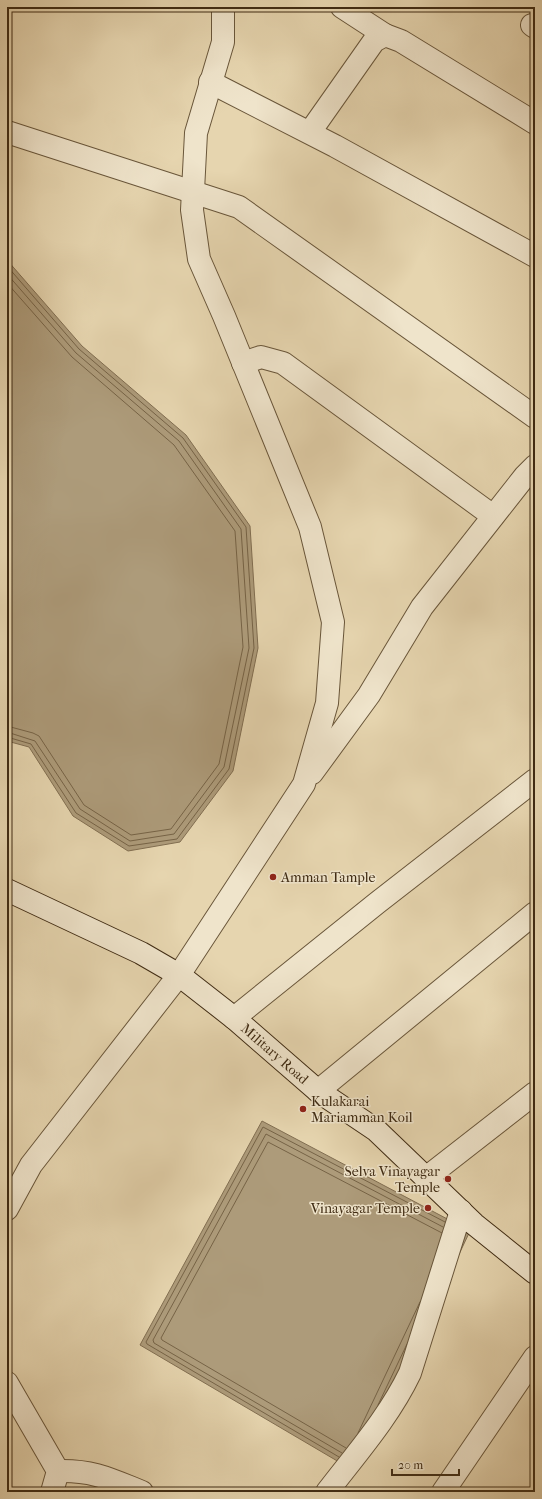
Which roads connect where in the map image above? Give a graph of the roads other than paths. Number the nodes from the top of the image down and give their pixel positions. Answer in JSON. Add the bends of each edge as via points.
{"nodes":[{"id":1,"x":223,"y":7,"type":"edge"},
{"id":2,"x":342,"y":7,"type":"edge"},
{"id":3,"x":385,"y":35,"type":"junction"},
{"id":4,"x":210,"y":82,"type":"junction"},
{"id":5,"x":535,"y":123,"type":"edge"},
{"id":6,"x":7,"y":132,"type":"edge"},
{"id":7,"x":310,"y":132,"type":"junction"},
{"id":8,"x":193,"y":192,"type":"junction"},
{"id":9,"x":535,"y":256,"type":"edge"},
{"id":10,"x":243,"y":363,"type":"junction"},
{"id":11,"x":535,"y":417,"type":"edge"},
{"id":12,"x":535,"y":466,"type":"edge"},
{"id":13,"x":493,"y":516,"type":"junction"},
{"id":14,"x":535,"y":780,"type":"edge"},
{"id":15,"x":304,"y":784,"type":"junction"},
{"id":16,"x":7,"y":890,"type":"edge"},
{"id":17,"x":535,"y":913,"type":"edge"},
{"id":18,"x":179,"y":975,"type":"junction"},
{"id":19,"x":234,"y":1018,"type":"junction"},
{"id":20,"x":318,"y":1091,"type":"junction"},
{"id":21,"x":535,"y":1093,"type":"edge"},
{"id":22,"x":426,"y":1178,"type":"junction"},
{"id":23,"x":7,"y":1209,"type":"edge"},
{"id":24,"x":461,"y":1210,"type":"junction"},
{"id":25,"x":535,"y":1273,"type":"edge"},
{"id":26,"x":535,"y":1357,"type":"edge"},
{"id":27,"x":7,"y":1383,"type":"edge"},
{"id":28,"x":58,"y":1471,"type":"junction"},
{"id":29,"x":52,"y":1492,"type":"edge"},
{"id":30,"x":142,"y":1492,"type":"edge"},
{"id":31,"x":327,"y":1492,"type":"edge"},
{"id":32,"x":442,"y":1492,"type":"edge"}],
"edges":[{"from":1,"to":4,"type":"street","via":[[223,42]]},
{"from":2,"to":3,"type":"street"},
{"from":3,"to":5,"type":"street","via":[[401,42]]},
{"from":3,"to":7,"type":"street","via":[[374,41]]},
{"from":4,"to":7,"type":"street"},
{"from":4,"to":8,"type":"street","via":[[196,133]]},
{"from":6,"to":8,"type":"street"},
{"from":7,"to":9,"type":"street"},
{"from":8,"to":10,"type":"street","via":[[192,210],[199,259]]},
{"from":8,"to":11,"type":"street","via":[[239,206]]},
{"from":10,"to":13,"type":"street","via":[[261,357],[283,363]]},
{"from":10,"to":15,"type":"street","via":[[310,527],[333,622],[327,703]]},
{"from":12,"to":13,"type":"street"},
{"from":13,"to":15,"type":"street","via":[[422,606],[369,695]]},
{"from":14,"to":19,"type":"street"},
{"from":15,"to":18,"type":"street"},
{"from":16,"to":18,"type":"street","name":"Military Road","via":[[141,953]]},
{"from":17,"to":20,"type":"street"},
{"from":18,"to":19,"type":"street","name":"Military Road"},
{"from":18,"to":23,"type":"street","via":[[31,1165]]},
{"from":19,"to":20,"type":"street","name":"Military Road"},
{"from":20,"to":22,"type":"street","name":"Military Road","via":[[376,1130]]},
{"from":21,"to":22,"type":"street"},
{"from":22,"to":24,"type":"street","name":"Military Road"},
{"from":24,"to":25,"type":"street","name":"Military Road"},
{"from":24,"to":31,"type":"street","via":[[410,1373],[401,1392]]},
{"from":26,"to":32,"type":"street"},
{"from":27,"to":28,"type":"street"},
{"from":28,"to":29,"type":"street"},
{"from":28,"to":30,"type":"street","via":[[96,1473]]}]}
